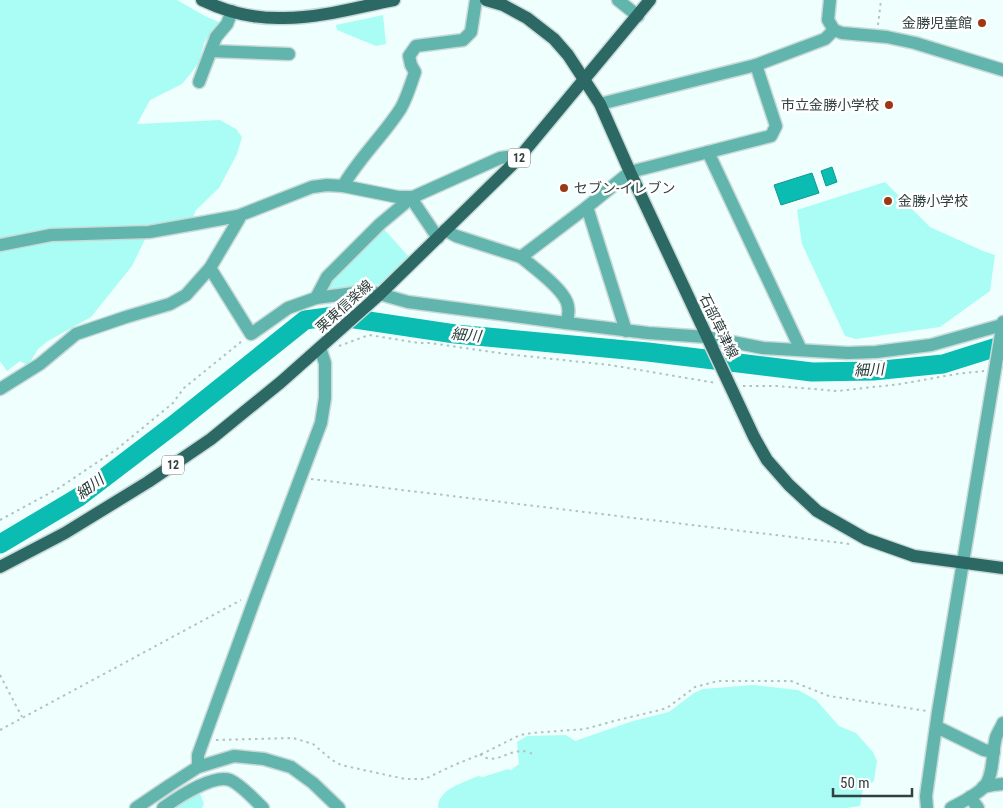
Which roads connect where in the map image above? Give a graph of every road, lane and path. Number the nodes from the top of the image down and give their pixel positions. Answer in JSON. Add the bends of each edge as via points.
{"nodes":[{"id":1,"x":202,"y":0,"type":"edge"},
{"id":2,"x":394,"y":0,"type":"edge"},
{"id":3,"x":476,"y":0,"type":"edge"},
{"id":4,"x":486,"y":0,"type":"edge"},
{"id":5,"x":618,"y":0,"type":"edge"},
{"id":6,"x":650,"y":0,"type":"edge"},
{"id":7,"x":830,"y":0,"type":"edge"},
{"id":8,"x":882,"y":0,"type":"edge"},
{"id":9,"x":232,"y":10,"type":"junction"},
{"id":10,"x":638,"y":16,"type":"junction"},
{"id":11,"x":878,"y":29,"type":"dead end"},
{"id":12,"x":834,"y":30,"type":"junction"},
{"id":13,"x":211,"y":51,"type":"junction"},
{"id":14,"x":289,"y":54,"type":"dead end"},
{"id":15,"x":756,"y":65,"type":"junction"},
{"id":16,"x":1003,"y":70,"type":"edge"},
{"id":17,"x":585,"y":80,"type":"junction"},
{"id":18,"x":199,"y":82,"type":"dead end"},
{"id":19,"x":600,"y":104,"type":"junction"},
{"id":20,"x":708,"y":152,"type":"junction"},
{"id":21,"x":518,"y":159,"type":"junction"},
{"id":22,"x":630,"y":172,"type":"junction"},
{"id":23,"x":343,"y":186,"type":"junction"},
{"id":24,"x":410,"y":197,"type":"junction"},
{"id":25,"x":588,"y":207,"type":"junction"},
{"id":26,"x":238,"y":216,"type":"junction"},
{"id":27,"x":442,"y":234,"type":"junction"},
{"id":28,"x":0,"y":246,"type":"edge"},
{"id":29,"x":521,"y":257,"type":"junction"},
{"id":30,"x":210,"y":268,"type":"junction"},
{"id":31,"x":376,"y":297,"type":"junction"},
{"id":32,"x":316,"y":298,"type":"junction"},
{"id":33,"x":566,"y":323,"type":"junction"},
{"id":34,"x":1003,"y":324,"type":"edge"},
{"id":35,"x":626,"y":331,"type":"junction"},
{"id":36,"x":251,"y":334,"type":"junction"},
{"id":37,"x":708,"y":339,"type":"junction"},
{"id":38,"x":320,"y":348,"type":"junction"},
{"id":39,"x":801,"y":350,"type":"junction"},
{"id":40,"x":995,"y":366,"type":"junction"},
{"id":41,"x":730,"y":384,"type":"junction"},
{"id":42,"x":0,"y":389,"type":"edge"},
{"id":43,"x":301,"y":478,"type":"junction"},
{"id":44,"x":0,"y":520,"type":"edge"},
{"id":45,"x":866,"y":539,"type":"junction"},
{"id":46,"x":964,"y":563,"type":"junction"},
{"id":47,"x":0,"y":568,"type":"edge"},
{"id":48,"x":1003,"y":568,"type":"edge"},
{"id":49,"x":242,"y":600,"type":"dead end"},
{"id":50,"x":0,"y":675,"type":"edge"},
{"id":51,"x":938,"y":712,"type":"junction"},
{"id":52,"x":23,"y":718,"type":"junction"},
{"id":53,"x":1003,"y":723,"type":"edge"},
{"id":54,"x":937,"y":727,"type":"junction"},
{"id":55,"x":0,"y":730,"type":"edge"},
{"id":56,"x":203,"y":739,"type":"junction"},
{"id":57,"x":994,"y":752,"type":"junction"},
{"id":58,"x":480,"y":754,"type":"junction"},
{"id":59,"x":534,"y":754,"type":"dead end"},
{"id":60,"x":198,"y":767,"type":"junction"},
{"id":61,"x":1003,"y":784,"type":"edge"},
{"id":62,"x":983,"y":787,"type":"junction"},
{"id":63,"x":970,"y":797,"type":"junction"},
{"id":64,"x":136,"y":808,"type":"edge"},
{"id":65,"x":163,"y":808,"type":"edge"},
{"id":66,"x":262,"y":808,"type":"edge"},
{"id":67,"x":339,"y":808,"type":"edge"},
{"id":68,"x":927,"y":808,"type":"edge"},
{"id":69,"x":951,"y":808,"type":"edge"},
{"id":70,"x":978,"y":808,"type":"edge"}],
"edges":[{"from":1,"to":9,"type":"main road"},
{"from":2,"to":9,"type":"main road","via":[[323,15],[286,18]]},
{"from":3,"to":23,"type":"street","via":[[471,32],[463,40],[416,46],[409,56],[414,72],[412,82],[401,107]]},
{"from":4,"to":17,"type":"main road","name":"石部草津線","via":[[527,18],[554,40]]},
{"from":5,"to":10,"type":"street"},
{"from":6,"to":10,"type":"main road","name":"栗東信楽線","number":"12"},
{"from":7,"to":12,"type":"street","via":[[828,20]]},
{"from":8,"to":11,"type":"path"},
{"from":9,"to":13,"type":"street"},
{"from":10,"to":17,"type":"main road","name":"栗東信楽線","number":"12"},
{"from":12,"to":15,"type":"street","via":[[825,39]]},
{"from":12,"to":16,"type":"street","via":[[842,34],[887,37],[915,43]]},
{"from":13,"to":14,"type":"street"},
{"from":13,"to":18,"type":"street"},
{"from":15,"to":19,"type":"street"},
{"from":15,"to":20,"type":"street","via":[[776,126],[772,136]]},
{"from":17,"to":19,"type":"main road","name":"石部草津線"},
{"from":17,"to":21,"type":"main road","name":"栗東信楽線","number":"12"},
{"from":19,"to":22,"type":"main road","name":"石部草津線"},
{"from":20,"to":22,"type":"street"},
{"from":20,"to":39,"type":"street"},
{"from":21,"to":24,"type":"street","via":[[500,158]]},
{"from":21,"to":27,"type":"main road","name":"栗東信楽線","number":"12"},
{"from":22,"to":25,"type":"street"},
{"from":22,"to":37,"type":"main road","name":"石部草津線"},
{"from":23,"to":24,"type":"street"},
{"from":23,"to":26,"type":"street","via":[[312,187]]},
{"from":24,"to":27,"type":"street"},
{"from":24,"to":32,"type":"street","via":[[327,277]]},
{"from":25,"to":29,"type":"street"},
{"from":25,"to":35,"type":"street"},
{"from":26,"to":28,"type":"street","via":[[149,232],[51,235]]},
{"from":26,"to":30,"type":"street"},
{"from":27,"to":29,"type":"street"},
{"from":27,"to":31,"type":"main road","name":"栗東信楽線","number":"12"},
{"from":29,"to":33,"type":"street","via":[[561,291],[568,305]]},
{"from":30,"to":36,"type":"street"},
{"from":30,"to":42,"type":"street","via":[[186,295],[170,304],[76,334],[40,364]]},
{"from":31,"to":32,"type":"street","via":[[369,291]]},
{"from":31,"to":33,"type":"street"},
{"from":31,"to":38,"type":"main road","name":"栗東信楽線","number":"12"},
{"from":32,"to":36,"type":"street","via":[[288,308]]},
{"from":33,"to":35,"type":"street"},
{"from":34,"to":39,"type":"street","via":[[902,350],[848,353]]},
{"from":34,"to":40,"type":"street"},
{"from":35,"to":37,"type":"street"},
{"from":36,"to":44,"type":"path","via":[[184,388],[173,403],[117,449],[60,488]]},
{"from":37,"to":39,"type":"street"},
{"from":37,"to":41,"type":"main road","name":"石部草津線"},
{"from":38,"to":41,"type":"path","via":[[333,349],[369,335],[419,344],[430,342],[610,365]]},
{"from":38,"to":43,"type":"street","via":[[325,363],[325,398],[321,423]]},
{"from":38,"to":47,"type":"main road","name":"栗東信楽線","number":"12","via":[[211,439],[65,533]]},
{"from":40,"to":41,"type":"path","via":[[900,384],[837,391]]},
{"from":40,"to":46,"type":"street"},
{"from":41,"to":45,"type":"main road","name":"石部草津線","via":[[767,460],[818,510]]},
{"from":43,"to":45,"type":"path","via":[[860,545]]},
{"from":43,"to":56,"type":"street"},
{"from":45,"to":46,"type":"main road","name":"石部草津線","via":[[914,556]]},
{"from":46,"to":48,"type":"main road","name":"石部草津線"},
{"from":46,"to":51,"type":"street"},
{"from":49,"to":52,"type":"path"},
{"from":50,"to":52,"type":"path"},
{"from":51,"to":54,"type":"street"},
{"from":51,"to":58,"type":"path","via":[[829,696],[791,682],[718,682],[695,687],[667,708],[656,712],[585,729],[520,735]]},
{"from":52,"to":55,"type":"path"},
{"from":53,"to":57,"type":"street"},
{"from":54,"to":57,"type":"street"},
{"from":54,"to":68,"type":"street"},
{"from":56,"to":58,"type":"path","via":[[293,738],[313,744],[341,765],[405,779],[425,779]]},
{"from":56,"to":60,"type":"street"},
{"from":57,"to":62,"type":"street"},
{"from":58,"to":59,"type":"path","via":[[485,759],[522,751]]},
{"from":60,"to":64,"type":"street"},
{"from":60,"to":67,"type":"street","via":[[234,756],[264,758],[291,767],[314,782]]},
{"from":61,"to":62,"type":"street"},
{"from":62,"to":63,"type":"street"},
{"from":63,"to":69,"type":"street"},
{"from":63,"to":70,"type":"street"},
{"from":65,"to":66,"type":"street","via":[[193,789],[223,779],[248,793]]}]}
